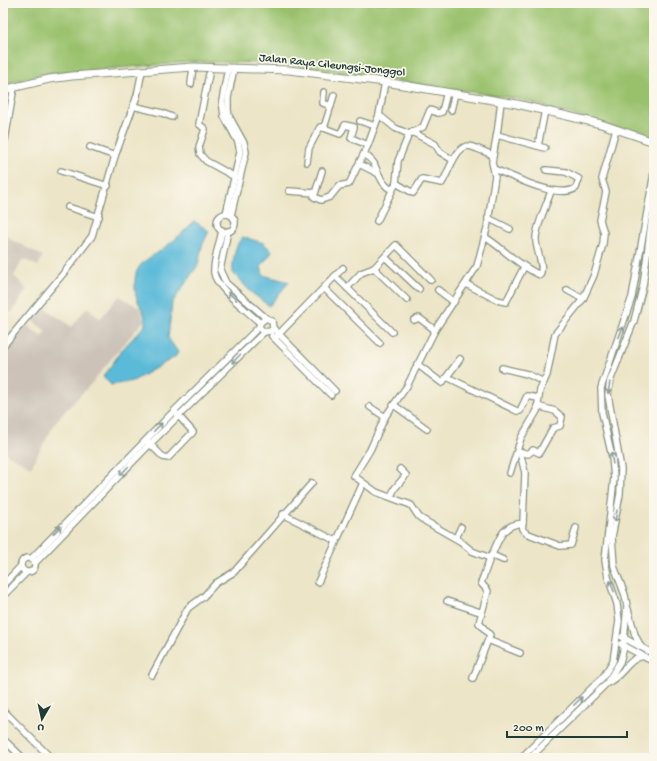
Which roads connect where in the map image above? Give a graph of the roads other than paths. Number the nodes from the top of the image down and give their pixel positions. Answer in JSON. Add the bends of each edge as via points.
{"nodes":[{"id":1,"x":193,"y":67,"type":"junction"},
{"id":2,"x":231,"y":68,"type":"junction"},
{"id":3,"x":142,"y":71,"type":"junction"},
{"id":4,"x":209,"y":74,"type":"dead end"},
{"id":5,"x":385,"y":82,"type":"junction"},
{"id":6,"x":191,"y":84,"type":"dead end"},
{"id":7,"x":14,"y":87,"type":"junction"},
{"id":8,"x":3,"y":90,"type":"edge"},
{"id":9,"x":324,"y":92,"type":"dead end"},
{"id":10,"x":447,"y":92,"type":"junction"},
{"id":11,"x":456,"y":93,"type":"junction"},
{"id":12,"x":334,"y":95,"type":"dead end"},
{"id":13,"x":501,"y":101,"type":"junction"},
{"id":14,"x":134,"y":106,"type":"junction"},
{"id":15,"x":331,"y":106,"type":"junction"},
{"id":16,"x":451,"y":110,"type":"dead end"},
{"id":17,"x":545,"y":110,"type":"junction"},
{"id":18,"x":379,"y":115,"type":"junction"},
{"id":19,"x":172,"y":117,"type":"dead end"},
{"id":20,"x":360,"y":120,"type":"dead end"},
{"id":21,"x":375,"y":126,"type":"junction"},
{"id":22,"x":324,"y":128,"type":"junction"},
{"id":23,"x":616,"y":129,"type":"junction"},
{"id":24,"x":410,"y":133,"type":"junction"},
{"id":25,"x":497,"y":134,"type":"junction"},
{"id":26,"x":5,"y":140,"type":"dead end"},
{"id":27,"x":654,"y":142,"type":"edge"},
{"id":28,"x":368,"y":145,"type":"junction"},
{"id":29,"x":538,"y":146,"type":"junction"},
{"id":30,"x":90,"y":147,"type":"dead end"},
{"id":31,"x":545,"y":148,"type":"dead end"},
{"id":32,"x":365,"y":154,"type":"junction"},
{"id":33,"x":493,"y":155,"type":"junction"},
{"id":34,"x":115,"y":156,"type":"junction"},
{"id":35,"x":453,"y":160,"type":"junction"},
{"id":36,"x":307,"y":162,"type":"dead end"},
{"id":37,"x":359,"y":164,"type":"junction"},
{"id":38,"x":494,"y":168,"type":"junction"},
{"id":39,"x":546,"y":170,"type":"dead end"},
{"id":40,"x":61,"y":171,"type":"dead end"},
{"id":41,"x":322,"y":171,"type":"dead end"},
{"id":42,"x":377,"y":173,"type":"junction"},
{"id":43,"x":654,"y":173,"type":"edge"},
{"id":44,"x":235,"y":177,"type":"junction"},
{"id":45,"x":396,"y":183,"type":"junction"},
{"id":46,"x":108,"y":186,"type":"junction"},
{"id":47,"x":392,"y":190,"type":"junction"},
{"id":48,"x":289,"y":191,"type":"dead end"},
{"id":49,"x":551,"y":191,"type":"junction"},
{"id":50,"x":315,"y":193,"type":"junction"},
{"id":51,"x":654,"y":202,"type":"edge"},
{"id":52,"x":68,"y":207,"type":"dead end"},
{"id":53,"x":228,"y":215,"type":"junction"},
{"id":54,"x":99,"y":217,"type":"junction"},
{"id":55,"x":488,"y":218,"type":"junction"},
{"id":56,"x":377,"y":221,"type":"dead end"},
{"id":57,"x":510,"y":229,"type":"dead end"},
{"id":58,"x":225,"y":231,"type":"junction"},
{"id":59,"x":485,"y":237,"type":"junction"},
{"id":60,"x":642,"y":241,"type":"junction"},
{"id":61,"x":650,"y":242,"type":"junction"},
{"id":62,"x":385,"y":257,"type":"junction"},
{"id":63,"x":524,"y":267,"type":"junction"},
{"id":64,"x":343,"y":268,"type":"dead end"},
{"id":65,"x":374,"y":268,"type":"junction"},
{"id":66,"x":335,"y":276,"type":"junction"},
{"id":67,"x":431,"y":280,"type":"dead end"},
{"id":68,"x":466,"y":284,"type":"junction"},
{"id":69,"x":324,"y":288,"type":"junction"},
{"id":70,"x":347,"y":288,"type":"junction"},
{"id":71,"x":419,"y":289,"type":"dead end"},
{"id":72,"x":438,"y":290,"type":"dead end"},
{"id":73,"x":567,"y":290,"type":"dead end"},
{"id":74,"x":407,"y":300,"type":"dead end"},
{"id":75,"x":583,"y":300,"type":"junction"},
{"id":76,"x":454,"y":302,"type":"junction"},
{"id":77,"x":266,"y":318,"type":"junction"},
{"id":78,"x":414,"y":320,"type":"dead end"},
{"id":79,"x":260,"y":325,"type":"junction"},
{"id":80,"x":435,"y":330,"type":"junction"},
{"id":81,"x":269,"y":331,"type":"junction"},
{"id":82,"x":392,"y":332,"type":"dead end"},
{"id":83,"x":277,"y":336,"type":"junction"},
{"id":84,"x":380,"y":343,"type":"dead end"},
{"id":85,"x":3,"y":346,"type":"edge"},
{"id":86,"x":460,"y":359,"type":"dead end"},
{"id":87,"x":417,"y":364,"type":"junction"},
{"id":88,"x":502,"y":368,"type":"dead end"},
{"id":89,"x":448,"y":377,"type":"junction"},
{"id":90,"x":544,"y":382,"type":"junction"},
{"id":91,"x":333,"y":393,"type":"dead end"},
{"id":92,"x":538,"y":398,"type":"junction"},
{"id":93,"x":394,"y":405,"type":"junction"},
{"id":94,"x":537,"y":406,"type":"junction"},
{"id":95,"x":370,"y":407,"type":"dead end"},
{"id":96,"x":174,"y":411,"type":"junction"},
{"id":97,"x":179,"y":416,"type":"junction"},
{"id":98,"x":385,"y":417,"type":"junction"},
{"id":99,"x":427,"y":428,"type":"dead end"},
{"id":100,"x":146,"y":440,"type":"junction"},
{"id":101,"x":150,"y":444,"type":"junction"},
{"id":102,"x":519,"y":452,"type":"junction"},
{"id":103,"x":400,"y":469,"type":"dead end"},
{"id":104,"x":510,"y":473,"type":"dead end"},
{"id":105,"x":312,"y":483,"type":"dead end"},
{"id":106,"x":363,"y":483,"type":"junction"},
{"id":107,"x":391,"y":496,"type":"junction"},
{"id":108,"x":283,"y":514,"type":"junction"},
{"id":109,"x":523,"y":522,"type":"junction"},
{"id":110,"x":462,"y":527,"type":"dead end"},
{"id":111,"x":576,"y":528,"type":"dead end"},
{"id":112,"x":456,"y":538,"type":"junction"},
{"id":113,"x":336,"y":540,"type":"junction"},
{"id":114,"x":491,"y":556,"type":"junction"},
{"id":115,"x":503,"y":560,"type":"dead end"},
{"id":116,"x":33,"y":561,"type":"junction"},
{"id":117,"x":20,"y":567,"type":"junction"},
{"id":118,"x":26,"y":573,"type":"junction"},
{"id":119,"x":318,"y":582,"type":"dead end"},
{"id":120,"x":3,"y":585,"type":"edge"},
{"id":121,"x":3,"y":596,"type":"edge"},
{"id":122,"x":447,"y":601,"type":"dead end"},
{"id":123,"x":627,"y":606,"type":"junction"},
{"id":124,"x":480,"y":612,"type":"junction"},
{"id":125,"x":618,"y":636,"type":"junction"},
{"id":126,"x":625,"y":638,"type":"junction"},
{"id":127,"x":488,"y":640,"type":"junction"},
{"id":128,"x":617,"y":643,"type":"junction"},
{"id":129,"x":624,"y":645,"type":"junction"},
{"id":130,"x":641,"y":646,"type":"junction"},
{"id":131,"x":520,"y":653,"type":"dead end"},
{"id":132,"x":654,"y":654,"type":"edge"},
{"id":133,"x":644,"y":656,"type":"junction"},
{"id":134,"x":654,"y":662,"type":"edge"},
{"id":135,"x":152,"y":675,"type":"dead end"},
{"id":136,"x":473,"y":678,"type":"dead end"},
{"id":137,"x":606,"y":684,"type":"junction"},
{"id":138,"x":3,"y":710,"type":"edge"},
{"id":139,"x":3,"y":739,"type":"edge"},
{"id":140,"x":538,"y":740,"type":"junction"},
{"id":141,"x":543,"y":745,"type":"junction"},
{"id":142,"x":23,"y":758,"type":"edge"},
{"id":143,"x":51,"y":758,"type":"edge"},
{"id":144,"x":521,"y":758,"type":"edge"},
{"id":145,"x":530,"y":758,"type":"edge"}],
"edges":[{"from":1,"to":2,"type":"main road","name":"Jalan Raya Cileungsi-Jonggol"},
{"from":1,"to":3,"type":"main road","name":"Jalan Raya Cileungsi-Jonggol"},
{"from":1,"to":6,"type":"street"},
{"from":2,"to":5,"type":"main road","name":"Jalan Raya Cileungsi-Jonggol","via":[[289,70]]},
{"from":2,"to":44,"type":"street","via":[[222,101],[224,116],[238,142],[240,152]]},
{"from":2,"to":53,"type":"street","via":[[229,116],[244,142],[246,152]]},
{"from":3,"to":7,"type":"main road","name":"Jalan Raya Cileungsi-Jonggol","via":[[72,76]]},
{"from":3,"to":14,"type":"street"},
{"from":4,"to":44,"type":"street","via":[[199,124],[205,129],[200,154],[206,161]]},
{"from":5,"to":10,"type":"main road","name":"Jalan Raya Cileungsi-Jonggol"},
{"from":5,"to":18,"type":"street"},
{"from":7,"to":8,"type":"main road","name":"Jalan Raya Cileungsi-Jonggol"},
{"from":7,"to":26,"type":"street"},
{"from":9,"to":15,"type":"street","via":[[322,103]]},
{"from":10,"to":11,"type":"main road","name":"Jalan Raya Cileungsi-Jonggol"},
{"from":10,"to":24,"type":"street","via":[[442,112],[430,110],[423,127]]},
{"from":11,"to":13,"type":"main road","name":"Jalan Raya Cileungsi-Jonggol"},
{"from":11,"to":16,"type":"street"},
{"from":12,"to":15,"type":"street"},
{"from":13,"to":17,"type":"main road","name":"Jalan Raya Cileungsi-Jonggol"},
{"from":13,"to":25,"type":"street"},
{"from":14,"to":19,"type":"street"},
{"from":14,"to":34,"type":"street"},
{"from":15,"to":22,"type":"street"},
{"from":17,"to":23,"type":"main road","name":"Jalan Raya Cileungsi-Jonggol"},
{"from":17,"to":29,"type":"street"},
{"from":18,"to":21,"type":"street"},
{"from":18,"to":24,"type":"street","via":[[395,128]]},
{"from":20,"to":21,"type":"street"},
{"from":21,"to":28,"type":"street"},
{"from":22,"to":28,"type":"street","via":[[340,134],[345,125],[354,127],[351,138]]},
{"from":22,"to":36,"type":"street","via":[[320,127]]},
{"from":23,"to":27,"type":"main road","name":"Jalan Raya Cileungsi-Jonggol"},
{"from":23,"to":75,"type":"street","via":[[602,179],[606,190],[600,220],[604,233],[603,248]]},
{"from":24,"to":35,"type":"street","via":[[435,144],[440,152]]},
{"from":24,"to":45,"type":"street","via":[[398,161]]},
{"from":25,"to":29,"type":"street"},
{"from":25,"to":33,"type":"street"},
{"from":28,"to":32,"type":"street"},
{"from":29,"to":31,"type":"street"},
{"from":30,"to":34,"type":"street"},
{"from":32,"to":37,"type":"street"},
{"from":32,"to":42,"type":"street","via":[[375,165]]},
{"from":33,"to":35,"type":"street","via":[[466,146],[458,151]]},
{"from":33,"to":38,"type":"street"},
{"from":34,"to":46,"type":"street"},
{"from":35,"to":45,"type":"street","via":[[442,183],[422,179],[413,194]]},
{"from":37,"to":42,"type":"street"},
{"from":37,"to":50,"type":"street","via":[[349,184],[339,186],[328,199],[315,199]]},
{"from":38,"to":49,"type":"street"},
{"from":38,"to":55,"type":"street"},
{"from":39,"to":49,"type":"street","via":[[566,172],[579,180],[576,188],[572,190]]},
{"from":40,"to":46,"type":"street"},
{"from":41,"to":50,"type":"street"},
{"from":42,"to":47,"type":"street","via":[[384,186]]},
{"from":43,"to":60,"type":"street"},
{"from":44,"to":53,"type":"street"},
{"from":45,"to":47,"type":"street"},
{"from":46,"to":54,"type":"street"},
{"from":47,"to":56,"type":"street"},
{"from":48,"to":50,"type":"street"},
{"from":49,"to":63,"type":"street","via":[[536,238],[541,274]]},
{"from":51,"to":61,"type":"street"},
{"from":52,"to":54,"type":"street"},
{"from":53,"to":58,"type":"street","via":[[235,222],[232,230]]},
{"from":53,"to":58,"type":"street","via":[[220,216],[218,221],[218,226]]},
{"from":54,"to":85,"type":"street","via":[[90,240]]},
{"from":55,"to":57,"type":"street"},
{"from":55,"to":59,"type":"street"},
{"from":58,"to":77,"type":"street","via":[[220,270],[222,276],[226,283]]},
{"from":79,"to":58,"type":"street","one_way":true,"via":[[222,287],[214,275]]},
{"from":59,"to":63,"type":"street"},
{"from":59,"to":68,"type":"street","via":[[477,266]]},
{"from":60,"to":61,"type":"street"},
{"from":125,"to":60,"type":"street","one_way":true,"via":[[617,604],[605,560],[614,478],[600,399],[603,382],[632,297]]},
{"from":61,"to":123,"type":"street","one_way":true,"via":[[640,300],[610,380],[608,395],[621,468],[620,494],[612,537],[612,560]]},
{"from":62,"to":65,"type":"street"},
{"from":62,"to":67,"type":"street","via":[[396,245]]},
{"from":62,"to":71,"type":"street"},
{"from":63,"to":68,"type":"street","via":[[506,302]]},
{"from":64,"to":66,"type":"street"},
{"from":65,"to":70,"type":"street","via":[[360,274]]},
{"from":65,"to":74,"type":"street"},
{"from":66,"to":69,"type":"street"},
{"from":66,"to":70,"type":"street"},
{"from":68,"to":76,"type":"street"},
{"from":69,"to":83,"type":"street"},
{"from":69,"to":84,"type":"street"},
{"from":70,"to":82,"type":"street"},
{"from":72,"to":76,"type":"street"},
{"from":73,"to":75,"type":"street"},
{"from":75,"to":90,"type":"street","via":[[555,334]]},
{"from":76,"to":80,"type":"street"},
{"from":77,"to":79,"type":"street"},
{"from":77,"to":81,"type":"street","via":[[272,321]]},
{"from":78,"to":80,"type":"street","via":[[419,318]]},
{"from":79,"to":81,"type":"street"},
{"from":79,"to":96,"type":"street"},
{"from":80,"to":87,"type":"street"},
{"from":81,"to":83,"type":"street"},
{"from":81,"to":97,"type":"street","one_way":true},
{"from":83,"to":91,"type":"street"},
{"from":86,"to":89,"type":"street"},
{"from":87,"to":89,"type":"street","via":[[441,383]]},
{"from":87,"to":93,"type":"street","via":[[407,386]]},
{"from":88,"to":90,"type":"street","via":[[527,374]]},
{"from":89,"to":92,"type":"street","via":[[519,411],[527,396]]},
{"from":90,"to":92,"type":"street"},
{"from":92,"to":94,"type":"street"},
{"from":93,"to":98,"type":"street"},
{"from":93,"to":99,"type":"street"},
{"from":94,"to":102,"type":"street","via":[[521,438]]},
{"from":94,"to":102,"type":"street","via":[[555,411],[562,416],[560,426],[553,428],[539,453],[533,450],[528,454]]},
{"from":95,"to":98,"type":"street"},
{"from":96,"to":97,"type":"street"},
{"from":100,"to":96,"type":"street","one_way":true},
{"from":97,"to":101,"type":"street"},
{"from":97,"to":101,"type":"street","via":[[193,432],[168,458],[163,457]]},
{"from":98,"to":106,"type":"street","via":[[370,450],[354,475]]},
{"from":100,"to":101,"type":"street"},
{"from":116,"to":100,"type":"street","one_way":true},
{"from":101,"to":116,"type":"street","one_way":true},
{"from":102,"to":104,"type":"street"},
{"from":102,"to":109,"type":"street","via":[[525,473]]},
{"from":103,"to":107,"type":"street","via":[[406,475]]},
{"from":105,"to":108,"type":"street"},
{"from":106,"to":107,"type":"street","via":[[376,492]]},
{"from":106,"to":113,"type":"street"},
{"from":107,"to":112,"type":"street","via":[[412,506],[420,518]]},
{"from":108,"to":113,"type":"street"},
{"from":108,"to":135,"type":"street","via":[[234,572],[216,583],[188,608]]},
{"from":109,"to":111,"type":"street","via":[[522,529],[526,533],[560,546],[572,545]]},
{"from":109,"to":114,"type":"street","via":[[507,527]]},
{"from":110,"to":112,"type":"street"},
{"from":112,"to":114,"type":"street","via":[[472,551]]},
{"from":113,"to":119,"type":"street"},
{"from":114,"to":115,"type":"street"},
{"from":114,"to":124,"type":"street","via":[[481,583],[488,591]]},
{"from":116,"to":117,"type":"street","via":[[23,560]]},
{"from":116,"to":118,"type":"street","via":[[33,571]]},
{"from":117,"to":118,"type":"street"},
{"from":117,"to":120,"type":"street"},
{"from":118,"to":121,"type":"street"},
{"from":122,"to":124,"type":"street"},
{"from":123,"to":126,"type":"street"},
{"from":123,"to":130,"type":"street","via":[[635,635]]},
{"from":124,"to":127,"type":"street","via":[[479,624],[490,634]]},
{"from":125,"to":126,"type":"street"},
{"from":125,"to":128,"type":"street"},
{"from":126,"to":129,"type":"street"},
{"from":126,"to":130,"type":"street"},
{"from":127,"to":131,"type":"street"},
{"from":127,"to":136,"type":"street"},
{"from":128,"to":129,"type":"street"},
{"from":140,"to":128,"type":"street","one_way":true,"via":[[609,669]]},
{"from":129,"to":133,"type":"street"},
{"from":129,"to":137,"type":"street","via":[[620,662]]},
{"from":130,"to":132,"type":"street"},
{"from":133,"to":134,"type":"street"},
{"from":133,"to":137,"type":"street","via":[[634,658],[616,678]]},
{"from":137,"to":141,"type":"street"},
{"from":138,"to":143,"type":"street"},
{"from":139,"to":142,"type":"street"},
{"from":140,"to":141,"type":"street"},
{"from":140,"to":144,"type":"street"},
{"from":141,"to":145,"type":"street"}]}
